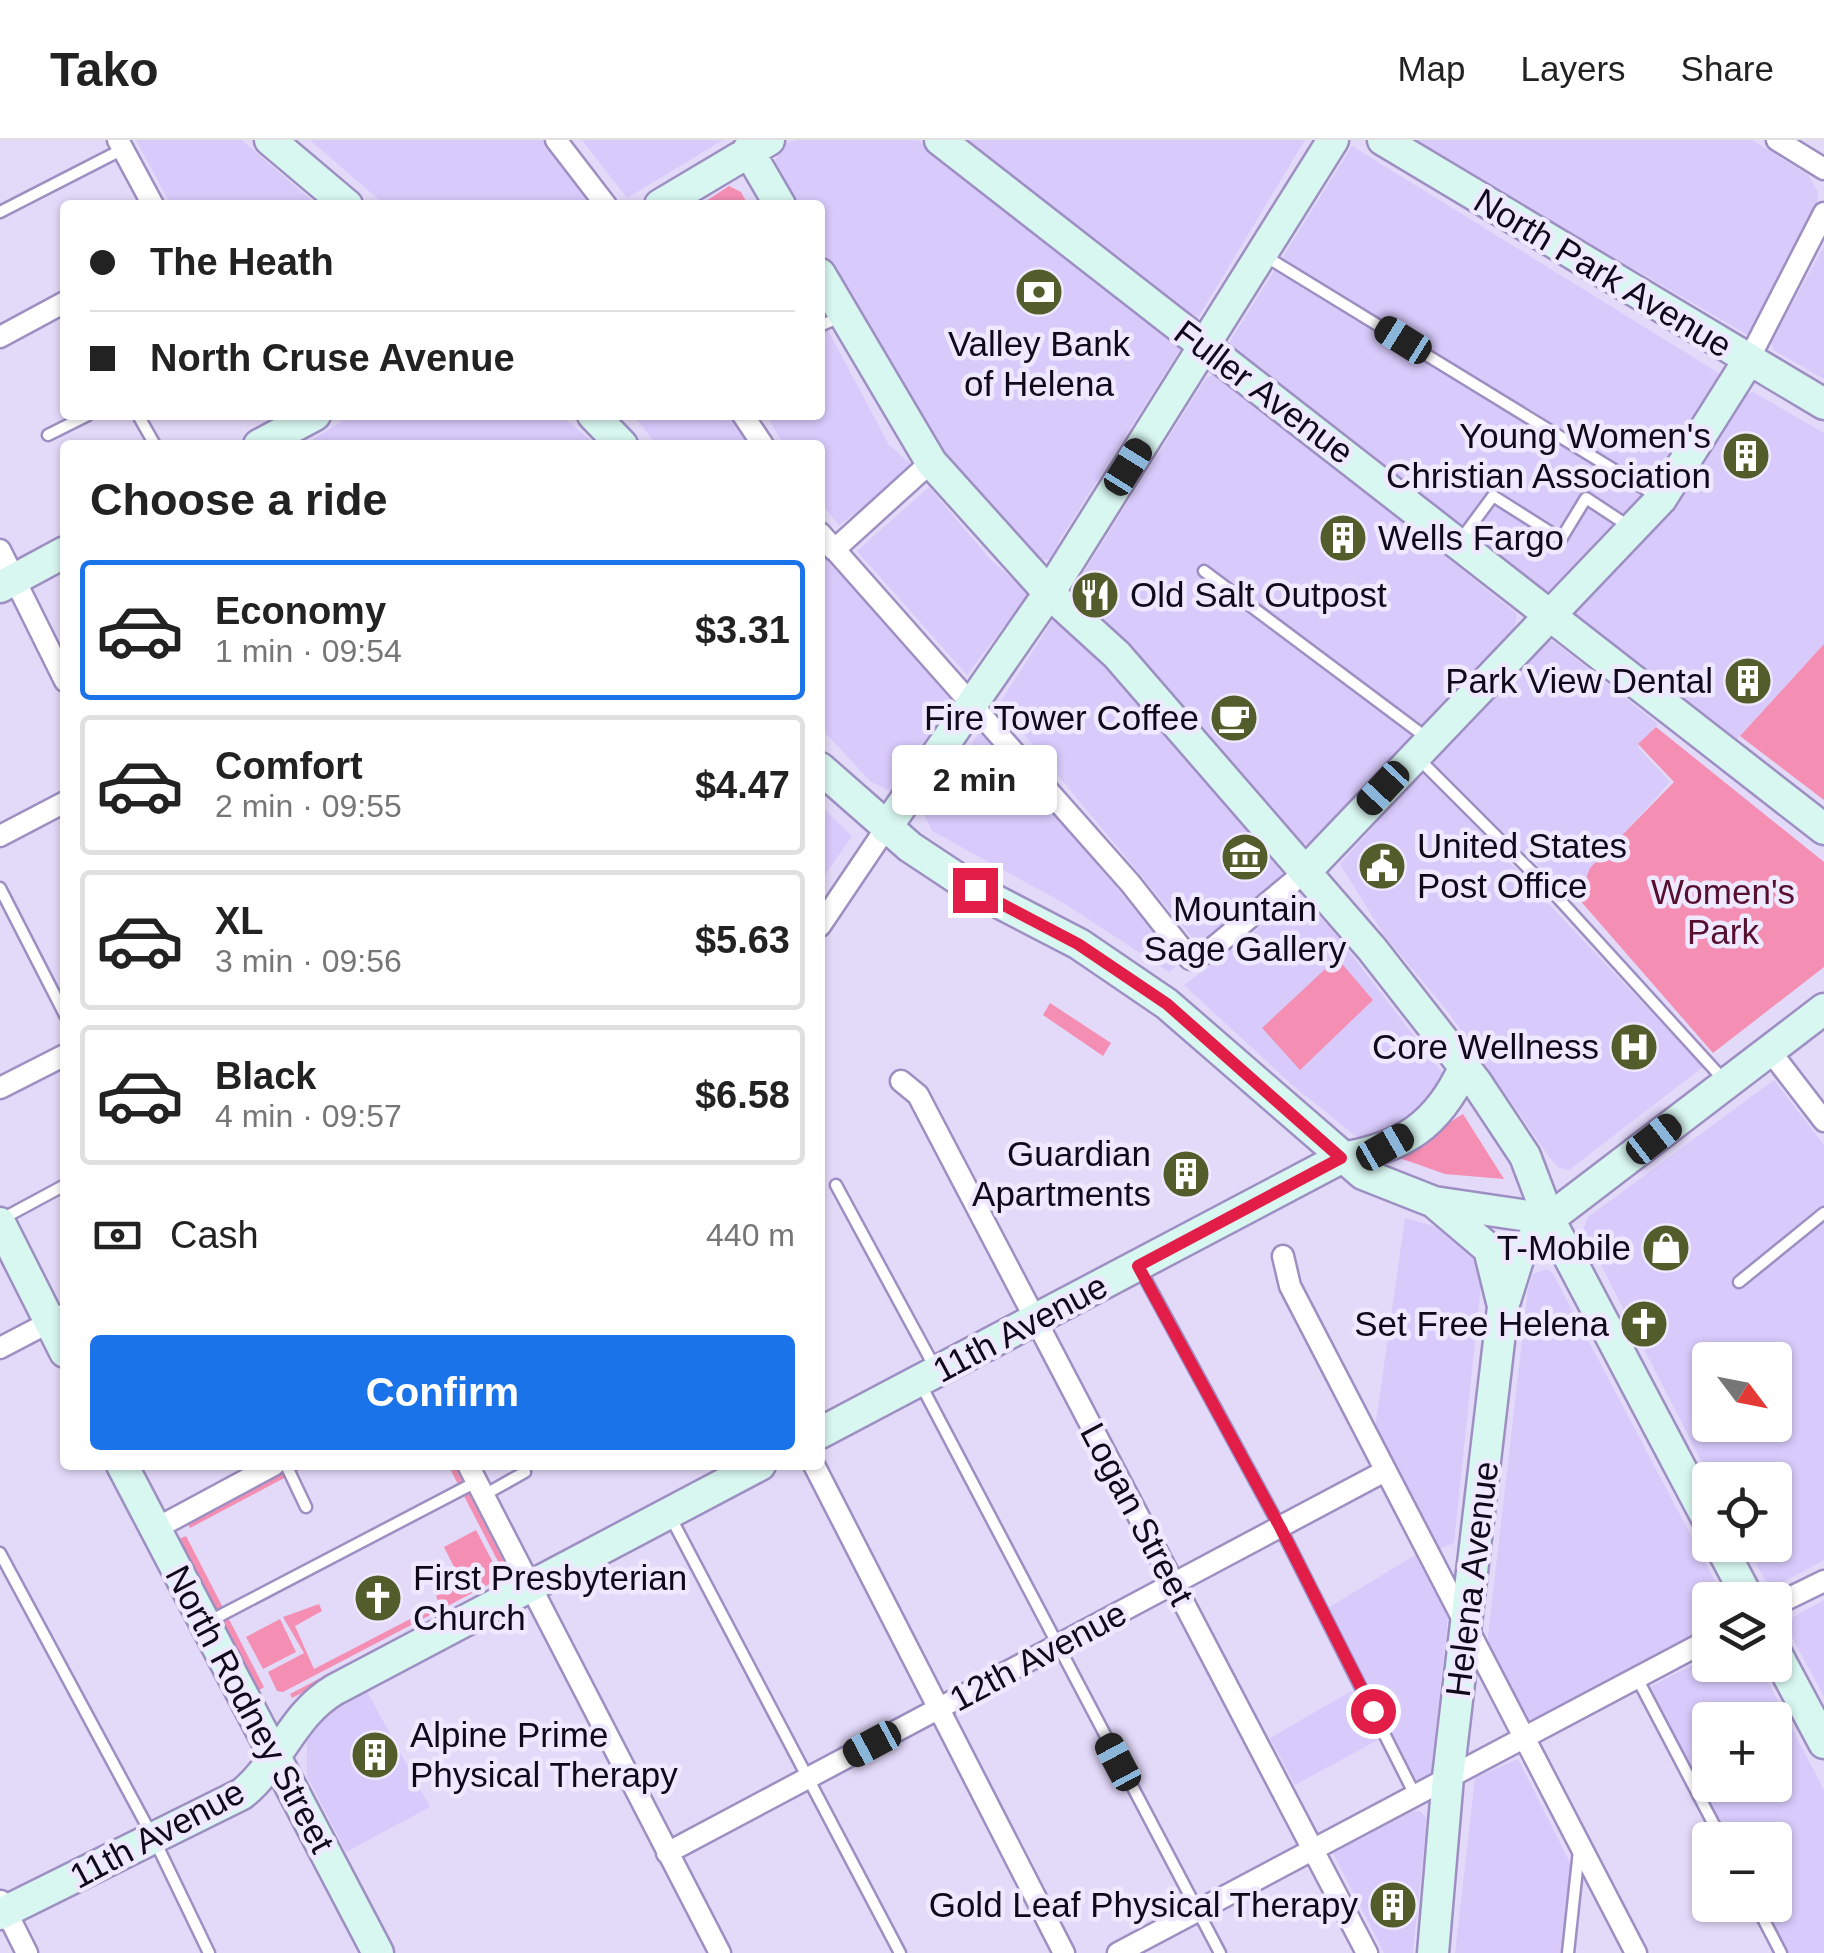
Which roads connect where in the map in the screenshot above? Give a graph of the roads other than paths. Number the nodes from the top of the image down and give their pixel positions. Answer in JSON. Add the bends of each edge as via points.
{"nodes":[{"id":1,"x":270,"y":140,"type":"edge"},
{"id":2,"x":556,"y":140,"type":"edge"},
{"id":3,"x":940,"y":140,"type":"edge"},
{"id":4,"x":1333,"y":140,"type":"edge"},
{"id":5,"x":1383,"y":140,"type":"edge"},
{"id":6,"x":1777,"y":140,"type":"edge"},
{"id":7,"x":752,"y":143,"type":"edge"},
{"id":8,"x":121,"y":144,"type":"edge"},
{"id":9,"x":1807,"y":148,"type":"edge"},
{"id":10,"x":1824,"y":169,"type":"edge"},
{"id":11,"x":150,"y":200,"type":"edge"},
{"id":12,"x":341,"y":200,"type":"edge"},
{"id":13,"x":602,"y":200,"type":"edge"},
{"id":14,"x":667,"y":200,"type":"edge"},
{"id":15,"x":778,"y":200,"type":"edge"},
{"id":16,"x":0,"y":212,"type":"edge"},
{"id":17,"x":1824,"y":214,"type":"edge"},
{"id":18,"x":1262,"y":254,"type":"junction"},
{"id":19,"x":825,"y":293,"type":"edge"},
{"id":20,"x":60,"y":305,"type":"edge"},
{"id":21,"x":832,"y":320,"type":"edge"},
{"id":22,"x":0,"y":338,"type":"edge"},
{"id":23,"x":1204,"y":347,"type":"junction"},
{"id":24,"x":1748,"y":360,"type":"junction"},
{"id":25,"x":1824,"y":404,"type":"edge"},
{"id":26,"x":78,"y":420,"type":"edge"},
{"id":27,"x":304,"y":420,"type":"edge"},
{"id":28,"x":597,"y":420,"type":"edge"},
{"id":29,"x":48,"y":435,"type":"dead end"},
{"id":30,"x":272,"y":435,"type":"edge"},
{"id":31,"x":617,"y":440,"type":"edge"},
{"id":32,"x":931,"y":462,"type":"junction"},
{"id":33,"x":1661,"y":499,"type":"junction"},
{"id":34,"x":1632,"y":528,"type":"junction"},
{"id":35,"x":825,"y":539,"type":"edge"},
{"id":36,"x":1458,"y":543,"type":"junction"},
{"id":37,"x":0,"y":550,"type":"edge"},
{"id":38,"x":834,"y":550,"type":"junction"},
{"id":39,"x":60,"y":555,"type":"edge"},
{"id":40,"x":1204,"y":571,"type":"dead end"},
{"id":41,"x":8,"y":583,"type":"edge"},
{"id":42,"x":1049,"y":593,"type":"junction"},
{"id":43,"x":1549,"y":614,"type":"junction"},
{"id":44,"x":60,"y":672,"type":"edge"},
{"id":45,"x":972,"y":702,"type":"junction"},
{"id":46,"x":1422,"y":748,"type":"junction"},
{"id":47,"x":825,"y":773,"type":"edge"},
{"id":48,"x":60,"y":805,"type":"edge"},
{"id":49,"x":886,"y":828,"type":"junction"},
{"id":50,"x":1824,"y":829,"type":"edge"},
{"id":51,"x":0,"y":836,"type":"edge"},
{"id":52,"x":1306,"y":871,"type":"junction"},
{"id":53,"x":0,"y":888,"type":"edge"},
{"id":54,"x":825,"y":919,"type":"edge"},
{"id":55,"x":60,"y":1006,"type":"edge"},
{"id":56,"x":1824,"y":1009,"type":"edge"},
{"id":57,"x":1770,"y":1051,"type":"junction"},
{"id":58,"x":60,"y":1058,"type":"edge"},
{"id":59,"x":1464,"y":1068,"type":"junction"},
{"id":60,"x":900,"y":1081,"type":"dead end"},
{"id":61,"x":1727,"y":1084,"type":"junction"},
{"id":62,"x":0,"y":1088,"type":"edge"},
{"id":63,"x":1824,"y":1121,"type":"edge"},
{"id":64,"x":1341,"y":1158,"type":"junction"},
{"id":65,"x":836,"y":1185,"type":"dead end"},
{"id":66,"x":60,"y":1188,"type":"edge"},
{"id":67,"x":1434,"y":1202,"type":"junction"},
{"id":68,"x":1824,"y":1213,"type":"edge"},
{"id":69,"x":1549,"y":1220,"type":"junction"},
{"id":70,"x":0,"y":1222,"type":"edge"},
{"id":71,"x":1283,"y":1256,"type":"dead end"},
{"id":72,"x":1138,"y":1266,"type":"junction"},
{"id":73,"x":1739,"y":1282,"type":"dead end"},
{"id":74,"x":1503,"y":1307,"type":"junction"},
{"id":75,"x":58,"y":1318,"type":"edge"},
{"id":76,"x":1034,"y":1320,"type":"junction"},
{"id":77,"x":0,"y":1348,"type":"edge"},
{"id":78,"x":928,"y":1376,"type":"junction"},
{"id":79,"x":825,"y":1430,"type":"edge"},
{"id":80,"x":125,"y":1470,"type":"edge"},
{"id":81,"x":265,"y":1470,"type":"edge"},
{"id":82,"x":288,"y":1470,"type":"edge"},
{"id":83,"x":524,"y":1470,"type":"edge"},
{"id":84,"x":751,"y":1470,"type":"edge"},
{"id":85,"x":816,"y":1470,"type":"edge"},
{"id":86,"x":1385,"y":1471,"type":"junction"},
{"id":87,"x":476,"y":1481,"type":"edge"},
{"id":88,"x":1692,"y":1490,"type":"edge"},
{"id":89,"x":306,"y":1506,"type":"dead end"},
{"id":90,"x":669,"y":1513,"type":"junction"},
{"id":91,"x":1280,"y":1527,"type":"junction"},
{"id":92,"x":155,"y":1529,"type":"junction"},
{"id":93,"x":0,"y":1553,"type":"edge"},
{"id":94,"x":1824,"y":1581,"type":"edge"},
{"id":95,"x":1175,"y":1583,"type":"junction"},
{"id":96,"x":528,"y":1587,"type":"junction"},
{"id":97,"x":1792,"y":1597,"type":"edge"},
{"id":98,"x":206,"y":1623,"type":"junction"},
{"id":99,"x":1466,"y":1626,"type":"junction"},
{"id":100,"x":1058,"y":1646,"type":"junction"},
{"id":101,"x":1692,"y":1649,"type":"edge"},
{"id":102,"x":1637,"y":1678,"type":"junction"},
{"id":103,"x":1792,"y":1682,"type":"edge"},
{"id":104,"x":936,"y":1711,"type":"junction"},
{"id":105,"x":1522,"y":1738,"type":"junction"},
{"id":106,"x":1824,"y":1743,"type":"edge"},
{"id":107,"x":276,"y":1756,"type":"junction"},
{"id":108,"x":809,"y":1778,"type":"junction"},
{"id":109,"x":1448,"y":1778,"type":"junction"},
{"id":110,"x":1415,"y":1796,"type":"junction"},
{"id":111,"x":1713,"y":1822,"type":"edge"},
{"id":112,"x":155,"y":1841,"type":"junction"},
{"id":113,"x":1580,"y":1848,"type":"junction"},
{"id":114,"x":1312,"y":1851,"type":"junction"},
{"id":115,"x":667,"y":1853,"type":"junction"},
{"id":116,"x":2,"y":1908,"type":"edge"},
{"id":117,"x":1198,"y":1911,"type":"junction"},
{"id":118,"x":1765,"y":1922,"type":"edge"},
{"id":119,"x":27,"y":1953,"type":"edge"},
{"id":120,"x":208,"y":1953,"type":"edge"},
{"id":121,"x":378,"y":1953,"type":"edge"},
{"id":122,"x":720,"y":1953,"type":"edge"},
{"id":123,"x":900,"y":1953,"type":"edge"},
{"id":124,"x":1064,"y":1953,"type":"edge"},
{"id":125,"x":1118,"y":1953,"type":"edge"},
{"id":126,"x":1220,"y":1953,"type":"edge"},
{"id":127,"x":1366,"y":1953,"type":"edge"},
{"id":128,"x":1433,"y":1953,"type":"edge"},
{"id":129,"x":1568,"y":1953,"type":"edge"},
{"id":130,"x":1636,"y":1953,"type":"edge"},
{"id":131,"x":1781,"y":1953,"type":"edge"}],
"edges":[{"from":1,"to":12,"type":"street"},
{"from":2,"to":13,"type":"street"},
{"from":3,"to":23,"type":"street","name":"Fuller Avenue"},
{"from":4,"to":18,"type":"street"},
{"from":5,"to":24,"type":"street","name":"North Park Avenue"},
{"from":6,"to":9,"type":"street"},
{"from":7,"to":14,"type":"street"},
{"from":7,"to":15,"type":"street"},
{"from":8,"to":11,"type":"street"},
{"from":8,"to":16,"type":"lane"},
{"from":9,"to":10,"type":"street"},
{"from":17,"to":24,"type":"street"},
{"from":18,"to":23,"type":"street"},
{"from":18,"to":33,"type":"lane"},
{"from":19,"to":21,"type":"street"},
{"from":20,"to":22,"type":"street"},
{"from":21,"to":32,"type":"street"},
{"from":23,"to":36,"type":"street","name":"Fuller Avenue"},
{"from":23,"to":42,"type":"street"},
{"from":24,"to":25,"type":"street","name":"North Park Avenue"},
{"from":24,"to":33,"type":"street"},
{"from":26,"to":29,"type":"lane"},
{"from":27,"to":30,"type":"street"},
{"from":28,"to":31,"type":"street"},
{"from":32,"to":38,"type":"street"},
{"from":32,"to":42,"type":"street"},
{"from":33,"to":34,"type":"street"},
{"from":34,"to":36,"type":"lane","via":[[1586,498],[1561,539],[1493,496]]},
{"from":34,"to":43,"type":"street"},
{"from":35,"to":38,"type":"street"},
{"from":36,"to":43,"type":"street","name":"Fuller Avenue"},
{"from":37,"to":41,"type":"street"},
{"from":38,"to":45,"type":"street"},
{"from":39,"to":41,"type":"street"},
{"from":40,"to":46,"type":"lane"},
{"from":41,"to":44,"type":"street"},
{"from":42,"to":45,"type":"street"},
{"from":42,"to":52,"type":"street","via":[[1117,655]]},
{"from":43,"to":46,"type":"street"},
{"from":43,"to":50,"type":"street","name":"Fuller Avenue"},
{"from":45,"to":49,"type":"street"},
{"from":45,"to":52,"type":"street","via":[[1190,959],[1208,952]]},
{"from":46,"to":52,"type":"street"},
{"from":46,"to":61,"type":"lane"},
{"from":47,"to":49,"type":"street"},
{"from":48,"to":51,"type":"street"},
{"from":49,"to":54,"type":"street"},
{"from":49,"to":64,"type":"street","via":[[975,890],[1078,944],[1167,1004]]},
{"from":52,"to":59,"type":"street"},
{"from":53,"to":55,"type":"lane"},
{"from":56,"to":57,"type":"street","name":"Helena Avenue"},
{"from":57,"to":61,"type":"street","name":"Helena Avenue"},
{"from":57,"to":63,"type":"street"},
{"from":58,"to":62,"type":"street"},
{"from":59,"to":64,"type":"street","name":"11th Avenue","via":[[1436,1118],[1374,1153]]},
{"from":59,"to":69,"type":"street","via":[[1532,1167]]},
{"from":60,"to":76,"type":"street","name":"Logan Street","via":[[918,1094]]},
{"from":61,"to":69,"type":"street","name":"Helena Avenue"},
{"from":64,"to":67,"type":"street","via":[[1396,1190]]},
{"from":64,"to":72,"type":"street","name":"11th Avenue"},
{"from":65,"to":78,"type":"lane"},
{"from":66,"to":70,"type":"lane"},
{"from":67,"to":69,"type":"street"},
{"from":67,"to":74,"type":"street","via":[[1490,1249]]},
{"from":68,"to":73,"type":"lane"},
{"from":69,"to":74,"type":"street","name":"Helena Avenue","via":[[1519,1256]]},
{"from":69,"to":88,"type":"street"},
{"from":70,"to":75,"type":"street"},
{"from":71,"to":86,"type":"street","via":[[1290,1286]]},
{"from":72,"to":76,"type":"street","name":"11th Avenue"},
{"from":72,"to":91,"type":"lane"},
{"from":74,"to":99,"type":"street","name":"Helena Avenue"},
{"from":75,"to":77,"type":"street"},
{"from":76,"to":78,"type":"street","name":"11th Avenue"},
{"from":76,"to":95,"type":"street","name":"Logan Street"},
{"from":78,"to":79,"type":"street","name":"11th Avenue"},
{"from":78,"to":100,"type":"lane"},
{"from":80,"to":92,"type":"street","name":"North Rodney Street"},
{"from":81,"to":92,"type":"street"},
{"from":82,"to":89,"type":"lane"},
{"from":83,"to":87,"type":"lane"},
{"from":84,"to":90,"type":"street","name":"11th Avenue"},
{"from":85,"to":104,"type":"street"},
{"from":86,"to":91,"type":"street","name":"12th Avenue"},
{"from":86,"to":99,"type":"street"},
{"from":87,"to":96,"type":"street"},
{"from":87,"to":98,"type":"lane"},
{"from":90,"to":96,"type":"street","name":"11th Avenue"},
{"from":90,"to":108,"type":"lane"},
{"from":91,"to":95,"type":"street","name":"12th Avenue"},
{"from":91,"to":110,"type":"lane"},
{"from":92,"to":98,"type":"street","name":"North Rodney Street"},
{"from":93,"to":112,"type":"lane"},
{"from":94,"to":97,"type":"street"},
{"from":95,"to":100,"type":"street","name":"12th Avenue"},
{"from":95,"to":114,"type":"street","name":"Logan Street"},
{"from":96,"to":107,"type":"street","name":"11th Avenue","via":[[314,1702]]},
{"from":96,"to":115,"type":"street"},
{"from":98,"to":107,"type":"street","name":"North Rodney Street"},
{"from":99,"to":105,"type":"street"},
{"from":99,"to":109,"type":"street","name":"Helena Avenue"},
{"from":100,"to":104,"type":"street","name":"12th Avenue"},
{"from":100,"to":117,"type":"lane"},
{"from":101,"to":102,"type":"street"},
{"from":102,"to":105,"type":"street"},
{"from":102,"to":111,"type":"lane"},
{"from":103,"to":106,"type":"street"},
{"from":104,"to":108,"type":"street","name":"12th Avenue"},
{"from":104,"to":124,"type":"street"},
{"from":105,"to":109,"type":"street"},
{"from":105,"to":113,"type":"street"},
{"from":107,"to":112,"type":"street","name":"11th Avenue","via":[[242,1794]]},
{"from":107,"to":121,"type":"street","name":"North Rodney Street"},
{"from":108,"to":115,"type":"street","name":"12th Avenue"},
{"from":108,"to":123,"type":"lane"},
{"from":109,"to":110,"type":"street"},
{"from":109,"to":128,"type":"street","name":"Helena Avenue"},
{"from":110,"to":114,"type":"street"},
{"from":112,"to":116,"type":"street","name":"11th Avenue"},
{"from":112,"to":120,"type":"lane"},
{"from":113,"to":129,"type":"lane"},
{"from":113,"to":130,"type":"street"},
{"from":114,"to":117,"type":"street"},
{"from":114,"to":127,"type":"street","name":"Logan Street"},
{"from":115,"to":122,"type":"street"},
{"from":116,"to":119,"type":"street"},
{"from":117,"to":125,"type":"street"},
{"from":117,"to":126,"type":"lane"},
{"from":118,"to":131,"type":"lane"}]}
